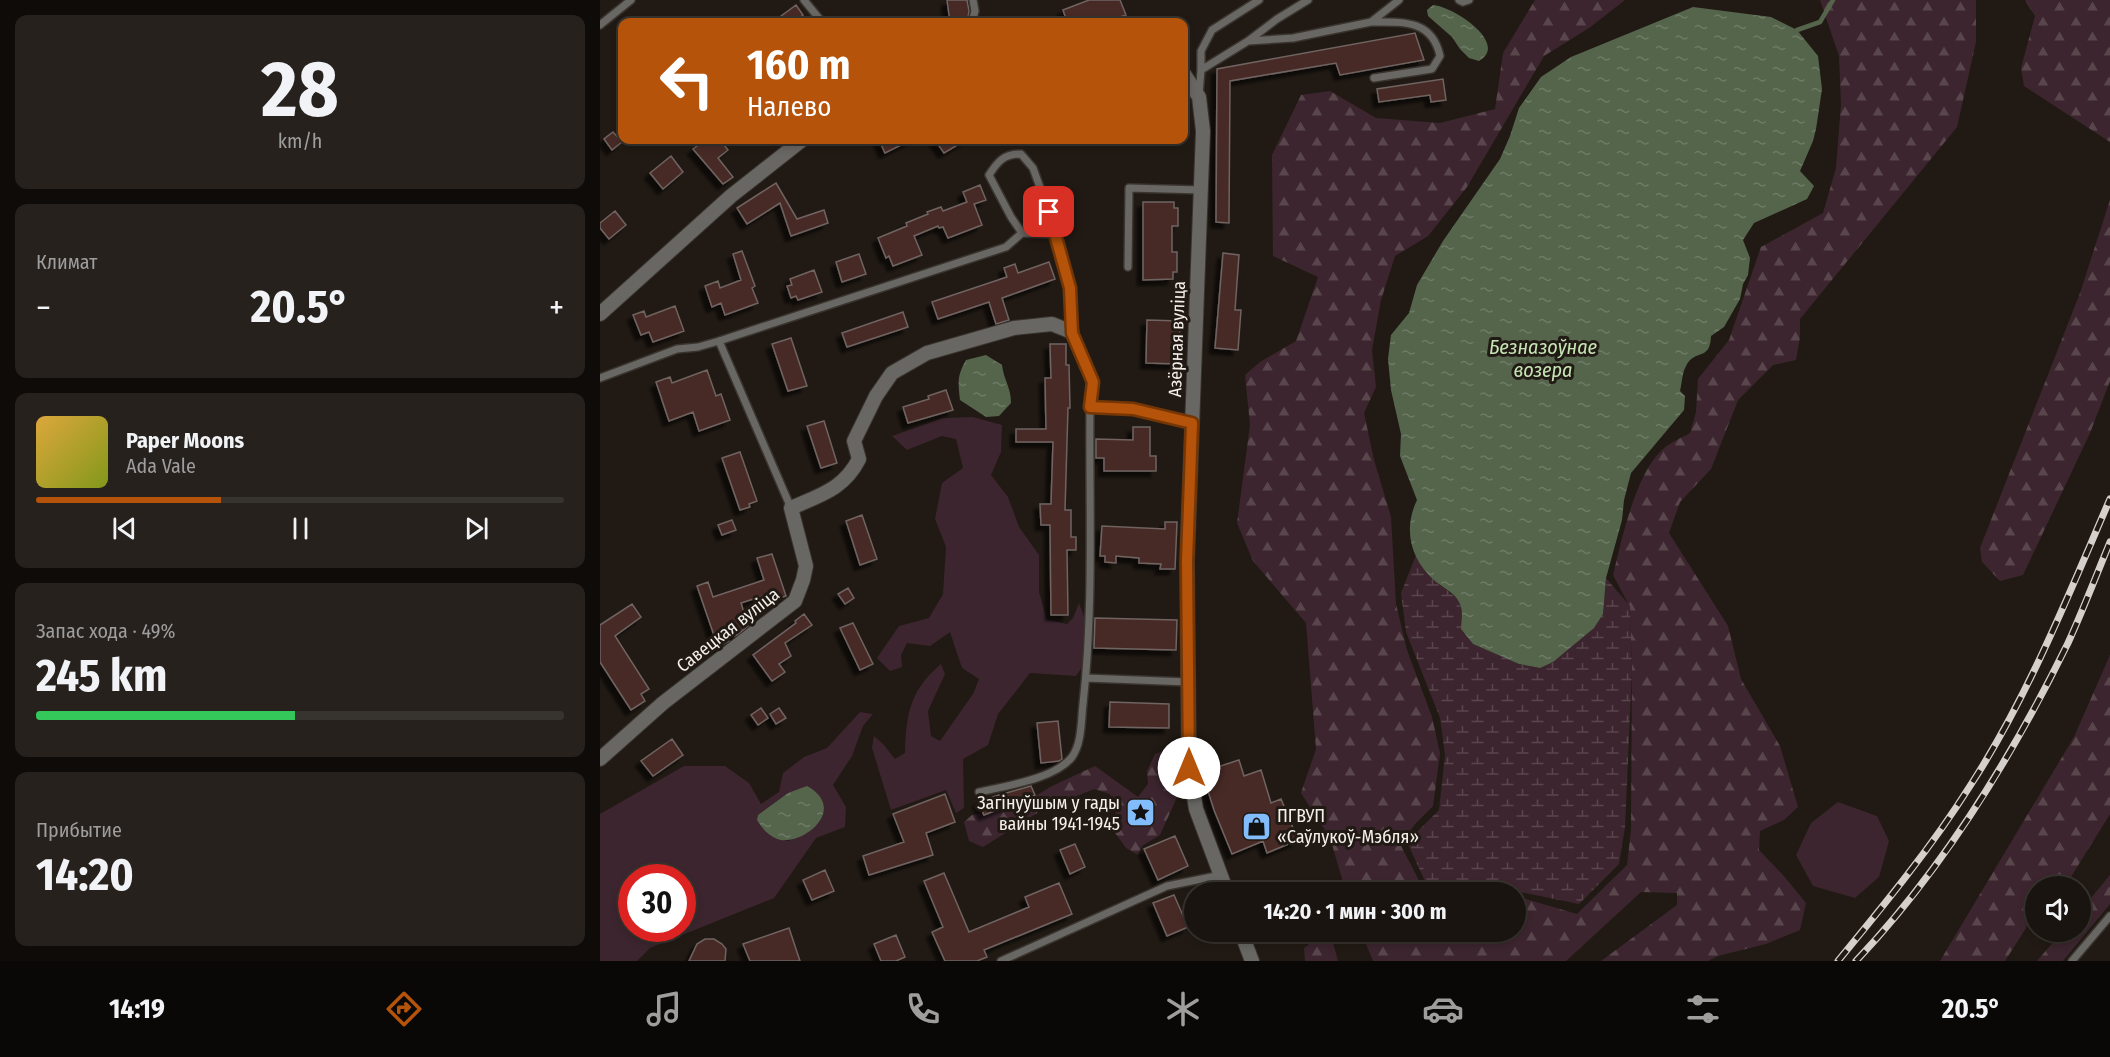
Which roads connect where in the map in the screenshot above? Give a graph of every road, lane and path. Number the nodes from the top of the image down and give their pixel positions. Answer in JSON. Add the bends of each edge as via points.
{"nodes":[{"id":1,"x":631,"y":0,"type":"edge"},
{"id":2,"x":804,"y":0,"type":"edge"},
{"id":3,"x":973,"y":0,"type":"edge"},
{"id":4,"x":1259,"y":0,"type":"edge"},
{"id":5,"x":1308,"y":0,"type":"edge"},
{"id":6,"x":1399,"y":0,"type":"edge"},
{"id":7,"x":1459,"y":0,"type":"edge"},
{"id":8,"x":1469,"y":0,"type":"edge"},
{"id":9,"x":819,"y":18,"type":"edge"},
{"id":10,"x":973,"y":18,"type":"edge"},
{"id":11,"x":1371,"y":22,"type":"junction"},
{"id":12,"x":600,"y":25,"type":"edge"},
{"id":13,"x":1248,"y":41,"type":"junction"},
{"id":14,"x":1201,"y":70,"type":"junction"},
{"id":15,"x":1374,"y":78,"type":"dead end"},
{"id":16,"x":1188,"y":80,"type":"edge"},
{"id":17,"x":1199,"y":97,"type":"junction"},
{"id":18,"x":797,"y":144,"type":"edge"},
{"id":19,"x":1201,"y":190,"type":"junction"},
{"id":20,"x":1022,"y":233,"type":"junction"},
{"id":21,"x":1057,"y":234,"type":"junction"},
{"id":22,"x":1128,"y":267,"type":"dead end"},
{"id":23,"x":600,"y":314,"type":"edge"},
{"id":24,"x":1072,"y":333,"type":"junction"},
{"id":25,"x":719,"y":341,"type":"junction"},
{"id":26,"x":600,"y":378,"type":"edge"},
{"id":27,"x":1090,"y":407,"type":"junction"},
{"id":28,"x":1192,"y":423,"type":"junction"},
{"id":29,"x":791,"y":508,"type":"junction"},
{"id":30,"x":1086,"y":678,"type":"junction"},
{"id":31,"x":1190,"y":682,"type":"junction"},
{"id":32,"x":600,"y":759,"type":"edge"},
{"id":33,"x":979,"y":792,"type":"dead end"},
{"id":34,"x":1221,"y":875,"type":"junction"},
{"id":35,"x":1223,"y":882,"type":"edge"},
{"id":36,"x":2110,"y":916,"type":"edge"},
{"id":37,"x":1245,"y":942,"type":"edge"},
{"id":38,"x":1001,"y":961,"type":"edge"},
{"id":39,"x":1252,"y":961,"type":"edge"},
{"id":40,"x":2072,"y":961,"type":"edge"}],
"edges":[{"from":1,"to":12,"type":"lane"},
{"from":2,"to":9,"type":"lane"},
{"from":3,"to":10,"type":"lane"},
{"from":4,"to":14,"type":"lane","via":[[1212,30],[1201,51]]},
{"from":5,"to":13,"type":"lane"},
{"from":6,"to":11,"type":"lane"},
{"from":7,"to":8,"type":"lane"},
{"from":11,"to":13,"type":"lane","via":[[1293,38]]},
{"from":11,"to":15,"type":"lane","via":[[1402,22],[1423,28],[1437,43],[1440,56],[1432,69]]},
{"from":13,"to":14,"type":"lane"},
{"from":14,"to":17,"type":"lane"},
{"from":16,"to":17,"type":"street","name":"Азёрная вуліца"},
{"from":17,"to":19,"type":"street","name":"Азёрная вуліца","via":[[1203,130]]},
{"from":18,"to":23,"type":"street","via":[[731,196]]},
{"from":19,"to":22,"type":"lane","via":[[1129,188]]},
{"from":19,"to":28,"type":"street","name":"Азёрная вуліца"},
{"from":20,"to":21,"type":"lane"},
{"from":20,"to":21,"type":"lane","via":[[989,175],[1008,154],[1021,154],[1033,168]]},
{"from":20,"to":25,"type":"lane","via":[[1006,247]]},
{"from":21,"to":24,"type":"lane","via":[[1070,288]]},
{"from":24,"to":27,"type":"lane","via":[[1093,382]]},
{"from":24,"to":29,"type":"street","via":[[1052,324],[1014,328],[927,353],[892,373],[854,441],[859,459],[851,474],[832,489]]},
{"from":25,"to":26,"type":"lane","via":[[677,349]]},
{"from":25,"to":29,"type":"lane"},
{"from":27,"to":28,"type":"lane","via":[[1133,409]]},
{"from":27,"to":30,"type":"lane"},
{"from":28,"to":31,"type":"street","name":"Азёрная вуліца","via":[[1187,561]]},
{"from":29,"to":32,"type":"street","name":"Савецкая вуліца","via":[[806,566],[795,601],[663,703]]},
{"from":30,"to":31,"type":"lane"},
{"from":30,"to":33,"type":"lane","via":[[1079,740],[1072,756],[1051,771]]},
{"from":31,"to":34,"type":"street","name":"Азёрная вуліца","via":[[1189,768],[1196,809]]},
{"from":34,"to":35,"type":"street","name":"Азёрная вуліца"},
{"from":34,"to":38,"type":"lane","via":[[1167,886]]},
{"from":36,"to":40,"type":"lane"},
{"from":37,"to":39,"type":"street"}]}
